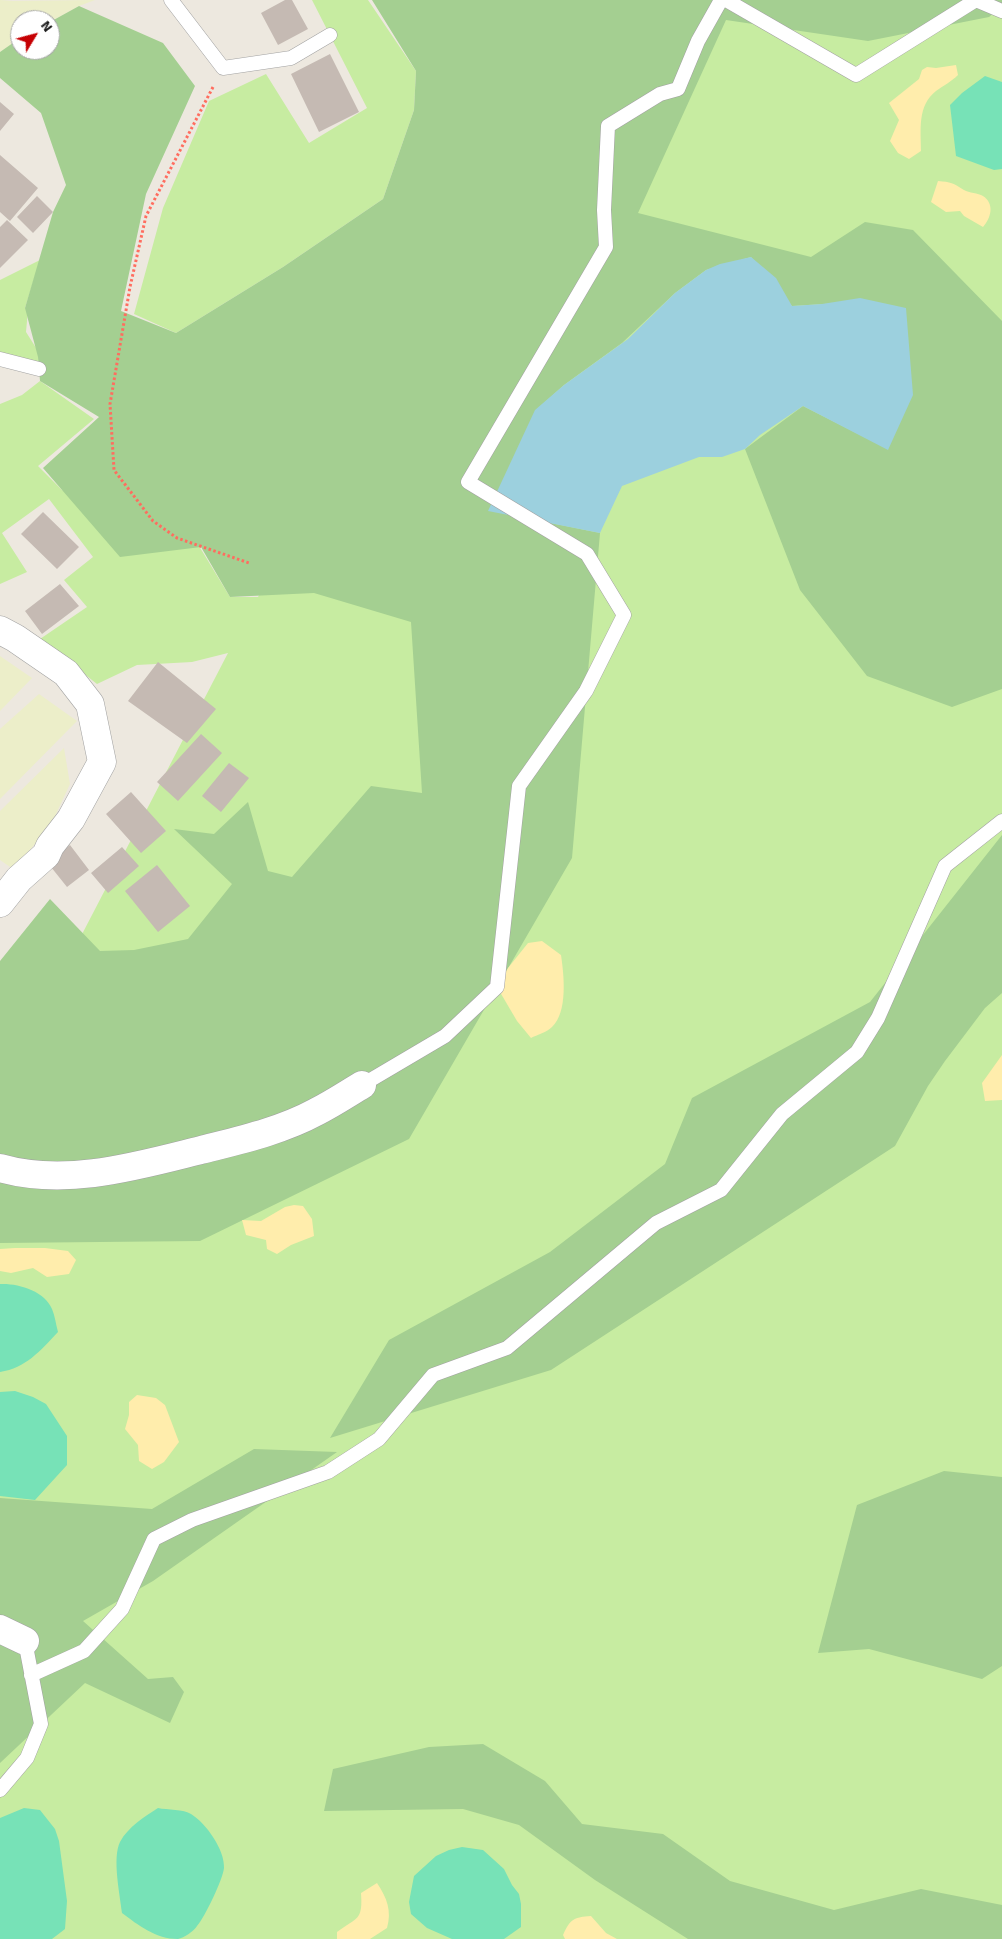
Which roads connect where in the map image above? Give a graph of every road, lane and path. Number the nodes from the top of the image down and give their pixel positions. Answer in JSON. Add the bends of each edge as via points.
{"nodes":[{"id":1,"x":171,"y":0,"type":"edge"},
{"id":2,"x":721,"y":0,"type":"edge"},
{"id":3,"x":726,"y":0,"type":"edge"},
{"id":4,"x":1002,"y":11,"type":"edge"},
{"id":5,"x":330,"y":36,"type":"dead end"},
{"id":6,"x":223,"y":68,"type":"junction"},
{"id":7,"x":0,"y":359,"type":"edge"},
{"id":8,"x":39,"y":369,"type":"dead end"},
{"id":9,"x":248,"y":563,"type":"dead end"},
{"id":10,"x":0,"y":630,"type":"edge"},
{"id":11,"x":1002,"y":821,"type":"edge"},
{"id":12,"x":0,"y":903,"type":"edge"},
{"id":13,"x":362,"y":1085,"type":"joint"},
{"id":14,"x":0,"y":1168,"type":"edge"},
{"id":15,"x":0,"y":1628,"type":"edge"},
{"id":16,"x":25,"y":1641,"type":"joint"},
{"id":17,"x":32,"y":1675,"type":"junction"},
{"id":18,"x":0,"y":1790,"type":"edge"}],
"edges":[{"from":1,"to":6,"type":"lane"},
{"from":2,"to":13,"type":"lane","via":[[698,41],[678,89],[660,94],[608,126],[604,210],[606,247],[468,482],[587,554],[624,615],[586,691],[519,786],[497,987],[445,1036]]},
{"from":3,"to":4,"type":"lane","via":[[856,75],[976,0]]},
{"from":5,"to":6,"type":"lane","via":[[291,58]]},
{"from":6,"to":9,"type":"path","via":[[146,216],[110,404],[114,470],[153,521],[177,538]]},
{"from":7,"to":8,"type":"lane"},
{"from":10,"to":12,"type":"street","via":[[66,674],[90,704],[102,762],[71,819],[46,856],[19,879]]},
{"from":11,"to":17,"type":"lane","via":[[945,866],[878,1018],[857,1052],[782,1114],[721,1190],[656,1222],[507,1348],[433,1375],[379,1440],[328,1472],[192,1520],[154,1539],[122,1610],[84,1651]]},
{"from":13,"to":14,"type":"street","via":[[316,1112],[257,1135],[126,1169],[61,1176],[18,1173]]},
{"from":15,"to":16,"type":"street"},
{"from":16,"to":17,"type":"lane"},
{"from":17,"to":18,"type":"lane","via":[[41,1724],[27,1758]]}]}
